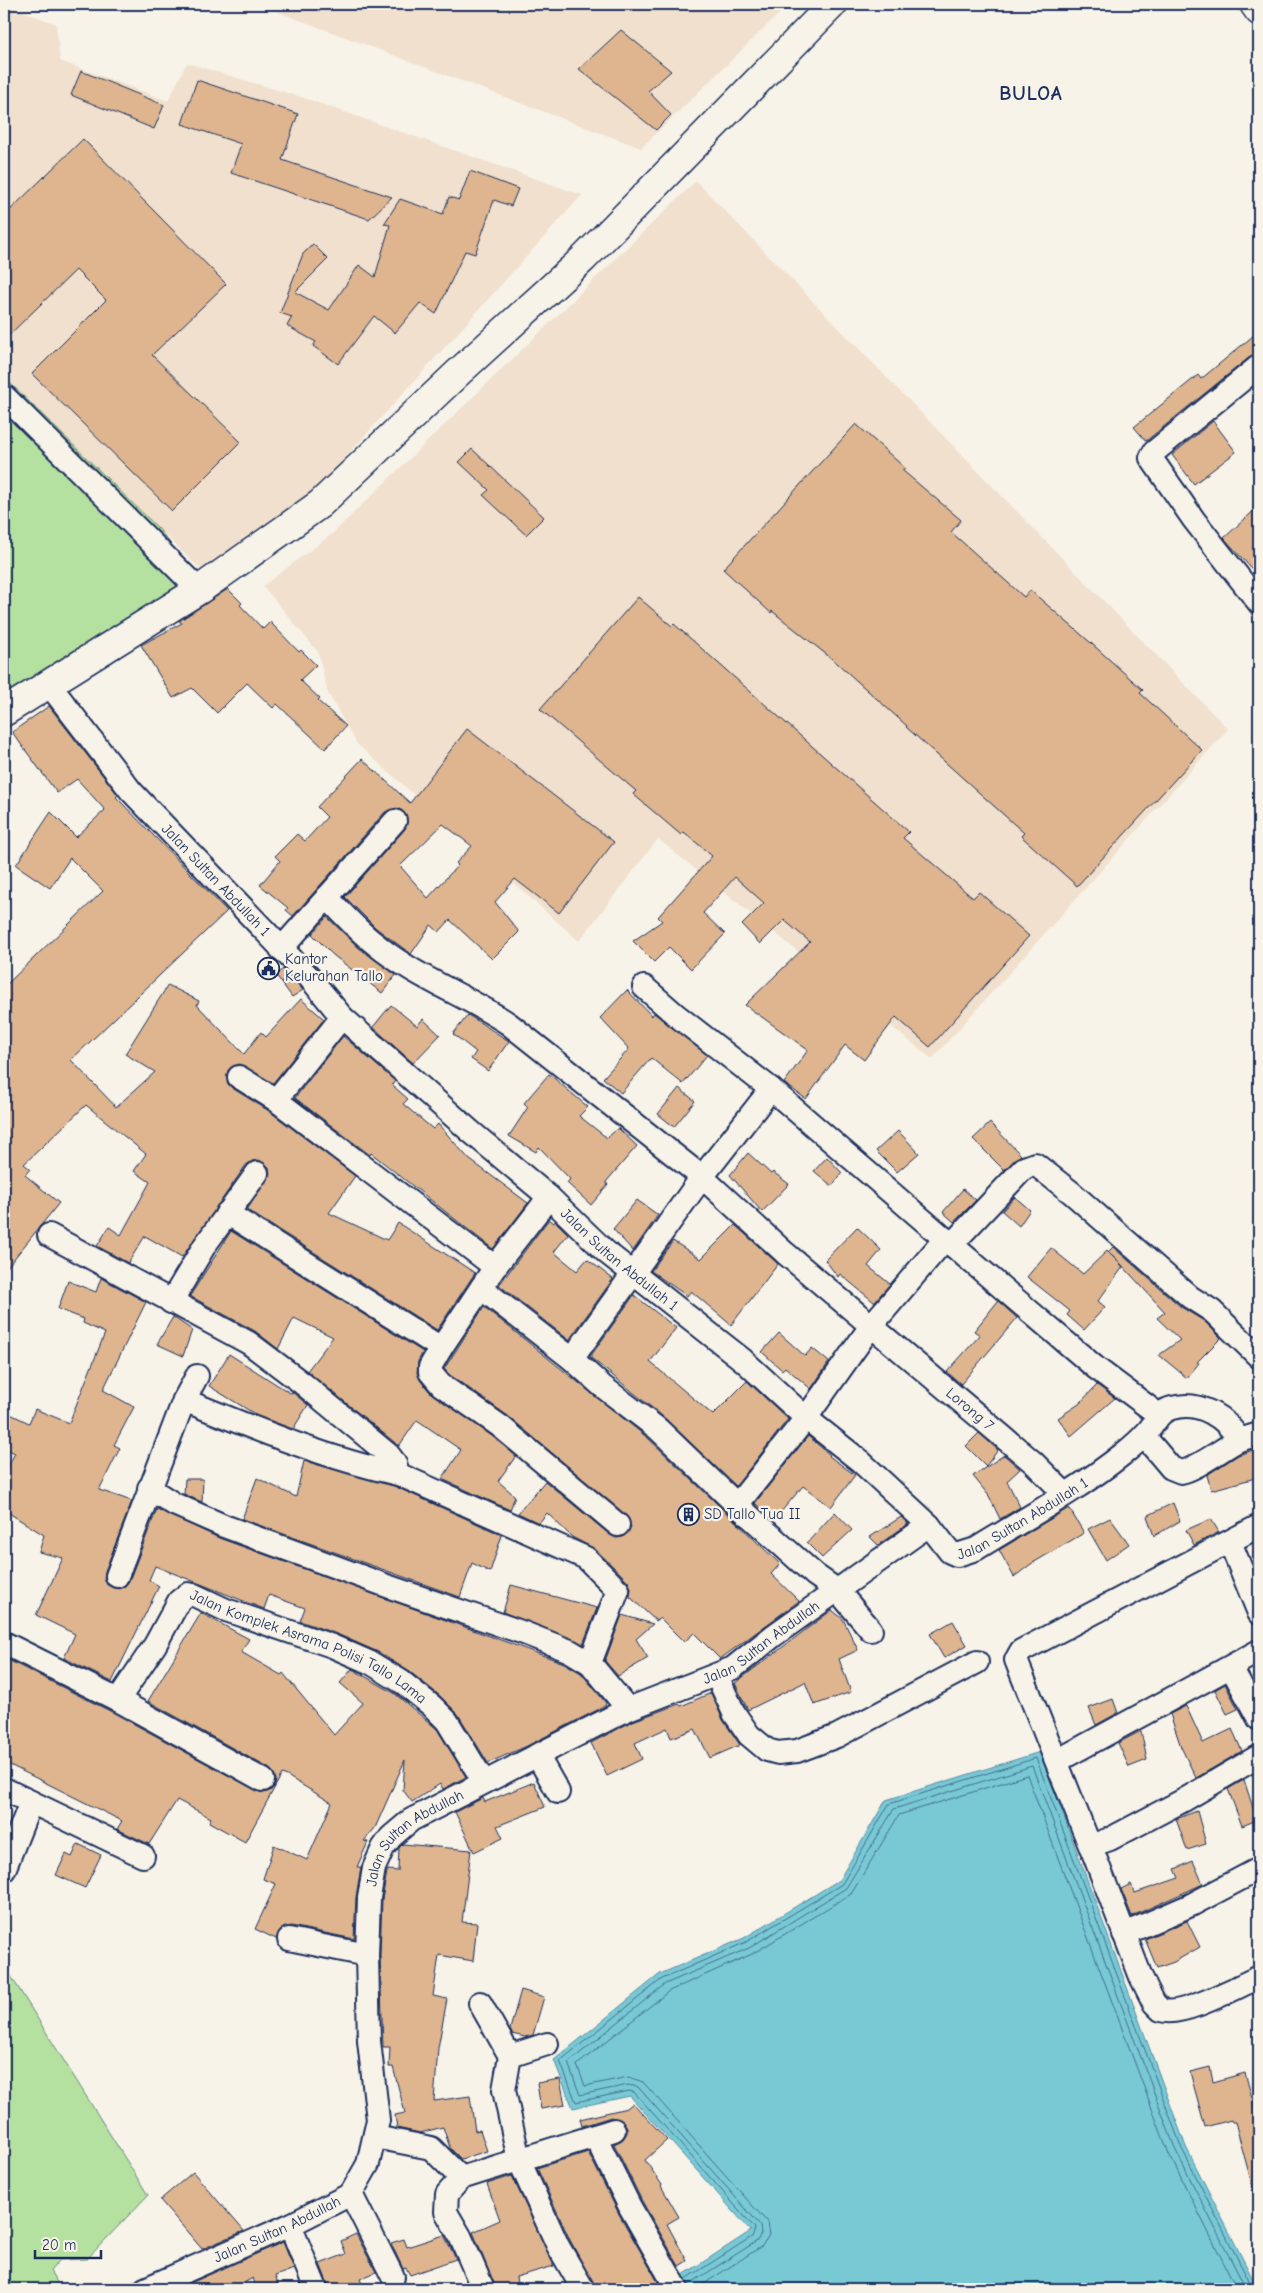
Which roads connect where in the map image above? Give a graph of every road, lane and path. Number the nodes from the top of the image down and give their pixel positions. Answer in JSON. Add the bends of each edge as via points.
{"nodes":[{"id":1,"x":833,"y":4,"type":"edge"},
{"id":2,"x":1254,"y":4,"type":"edge"},
{"id":3,"x":1259,"y":11,"type":"edge"},
{"id":4,"x":1259,"y":366,"type":"edge"},
{"id":5,"x":4,"y":396,"type":"edge"},
{"id":6,"x":199,"y":590,"type":"junction"},
{"id":7,"x":1259,"y":603,"type":"edge"},
{"id":8,"x":48,"y":683,"type":"junction"},
{"id":9,"x":4,"y":712,"type":"edge"},
{"id":10,"x":396,"y":821,"type":"dead end"},
{"id":11,"x":327,"y":897,"type":"junction"},
{"id":12,"x":281,"y":949,"type":"junction"},
{"id":13,"x":644,"y":987,"type":"dead end"},
{"id":14,"x":342,"y":1017,"type":"junction"},
{"id":15,"x":239,"y":1077,"type":"dead end"},
{"id":16,"x":771,"y":1090,"type":"junction"},
{"id":17,"x":276,"y":1100,"type":"junction"},
{"id":18,"x":257,"y":1173,"type":"dead end"},
{"id":19,"x":702,"y":1177,"type":"junction"},
{"id":20,"x":549,"y":1197,"type":"junction"},
{"id":21,"x":227,"y":1213,"type":"junction"},
{"id":22,"x":49,"y":1235,"type":"dead end"},
{"id":23,"x":949,"y":1241,"type":"junction"},
{"id":24,"x":495,"y":1267,"type":"junction"},
{"id":25,"x":634,"y":1275,"type":"junction"},
{"id":26,"x":482,"y":1288,"type":"junction"},
{"id":27,"x":171,"y":1302,"type":"junction"},
{"id":28,"x":871,"y":1326,"type":"junction"},
{"id":29,"x":441,"y":1348,"type":"junction"},
{"id":30,"x":1259,"y":1357,"type":"edge"},
{"id":31,"x":572,"y":1358,"type":"junction"},
{"id":32,"x":197,"y":1376,"type":"dead end"},
{"id":33,"x":184,"y":1400,"type":"junction"},
{"id":34,"x":1159,"y":1415,"type":"junction"},
{"id":35,"x":806,"y":1418,"type":"junction"},
{"id":36,"x":1144,"y":1436,"type":"junction"},
{"id":37,"x":1252,"y":1436,"type":"edge"},
{"id":38,"x":398,"y":1474,"type":"junction"},
{"id":39,"x":149,"y":1488,"type":"junction"},
{"id":40,"x":1065,"y":1494,"type":"junction"},
{"id":41,"x":737,"y":1505,"type":"junction"},
{"id":42,"x":618,"y":1525,"type":"dead end"},
{"id":43,"x":929,"y":1525,"type":"junction"},
{"id":44,"x":1259,"y":1526,"type":"edge"},
{"id":45,"x":1230,"y":1542,"type":"junction"},
{"id":46,"x":116,"y":1576,"type":"dead end"},
{"id":47,"x":838,"y":1591,"type":"junction"},
{"id":48,"x":1259,"y":1614,"type":"edge"},
{"id":49,"x":871,"y":1630,"type":"dead end"},
{"id":50,"x":4,"y":1643,"type":"edge"},
{"id":51,"x":1259,"y":1651,"type":"edge"},
{"id":52,"x":977,"y":1662,"type":"dead end"},
{"id":53,"x":590,"y":1663,"type":"junction"},
{"id":54,"x":1231,"y":1667,"type":"junction"},
{"id":55,"x":717,"y":1676,"type":"junction"},
{"id":56,"x":118,"y":1700,"type":"junction"},
{"id":57,"x":628,"y":1709,"type":"junction"},
{"id":58,"x":1259,"y":1719,"type":"edge"},
{"id":59,"x":538,"y":1756,"type":"junction"},
{"id":60,"x":1259,"y":1756,"type":"edge"},
{"id":61,"x":1057,"y":1761,"type":"junction"},
{"id":62,"x":263,"y":1780,"type":"dead end"},
{"id":63,"x":484,"y":1782,"type":"junction"},
{"id":64,"x":4,"y":1789,"type":"edge"},
{"id":65,"x":558,"y":1792,"type":"dead end"},
{"id":66,"x":31,"y":1802,"type":"junction"},
{"id":67,"x":1092,"y":1847,"type":"junction"},
{"id":68,"x":143,"y":1856,"type":"dead end"},
{"id":69,"x":1259,"y":1869,"type":"edge"},
{"id":70,"x":4,"y":1870,"type":"edge"},
{"id":71,"x":1124,"y":1934,"type":"junction"},
{"id":72,"x":289,"y":1939,"type":"dead end"},
{"id":73,"x":367,"y":1956,"type":"junction"},
{"id":74,"x":1259,"y":1977,"type":"edge"},
{"id":75,"x":480,"y":2003,"type":"dead end"},
{"id":76,"x":547,"y":2044,"type":"dead end"},
{"id":77,"x":510,"y":2056,"type":"junction"},
{"id":78,"x":375,"y":2137,"type":"junction"},
{"id":79,"x":519,"y":2160,"type":"junction"},
{"id":80,"x":461,"y":2178,"type":"junction"},
{"id":81,"x":351,"y":2194,"type":"junction"},
{"id":82,"x":290,"y":2225,"type":"junction"},
{"id":83,"x":393,"y":2277,"type":"dead end"},
{"id":84,"x":145,"y":2289,"type":"edge"},
{"id":85,"x":316,"y":2289,"type":"edge"},
{"id":86,"x":483,"y":2289,"type":"edge"},
{"id":87,"x":583,"y":2289,"type":"edge"},
{"id":88,"x":677,"y":2289,"type":"edge"}],
"edges":[{"from":1,"to":6,"type":"street","via":[[584,259],[320,504]]},
{"from":2,"to":3,"type":"street"},
{"from":4,"to":7,"type":"street","via":[[1150,458]]},
{"from":5,"to":6,"type":"street"},
{"from":6,"to":8,"type":"street"},
{"from":8,"to":9,"type":"street"},
{"from":8,"to":12,"type":"street","name":"Jalan Sultan Abdullah 1","via":[[131,791]]},
{"from":10,"to":11,"type":"street"},
{"from":11,"to":12,"type":"street"},
{"from":11,"to":19,"type":"street","name":"Lorong 7","via":[[374,944],[406,966],[482,1005],[509,1024]]},
{"from":12,"to":14,"type":"street","name":"Jalan Sultan Abdullah 1"},
{"from":13,"to":16,"type":"street"},
{"from":14,"to":17,"type":"street"},
{"from":14,"to":20,"type":"street","name":"Jalan Sultan Abdullah 1"},
{"from":15,"to":17,"type":"street"},
{"from":16,"to":19,"type":"street"},
{"from":16,"to":23,"type":"street"},
{"from":17,"to":24,"type":"street"},
{"from":18,"to":21,"type":"street"},
{"from":19,"to":25,"type":"street"},
{"from":19,"to":28,"type":"street","name":"Lorong 7"},
{"from":20,"to":24,"type":"street"},
{"from":20,"to":25,"type":"street","name":"Jalan Sultan Abdullah 1"},
{"from":21,"to":27,"type":"street"},
{"from":21,"to":29,"type":"street"},
{"from":22,"to":27,"type":"street"},
{"from":23,"to":28,"type":"street"},
{"from":23,"to":30,"type":"street","via":[[1024,1168],[1035,1164],[1190,1297],[1212,1311]]},
{"from":23,"to":34,"type":"street","via":[[1096,1368]]},
{"from":24,"to":26,"type":"street"},
{"from":25,"to":31,"type":"street"},
{"from":25,"to":35,"type":"street","name":"Jalan Sultan Abdullah 1","via":[[742,1360]]},
{"from":26,"to":29,"type":"street"},
{"from":26,"to":31,"type":"street"},
{"from":27,"to":38,"type":"street","via":[[249,1343],[389,1455]]},
{"from":28,"to":35,"type":"street"},
{"from":28,"to":40,"type":"street","name":"Lorong 7","via":[[984,1419]]},
{"from":29,"to":42,"type":"street","via":[[430,1367],[435,1380],[500,1426]]},
{"from":31,"to":41,"type":"street","via":[[658,1429]]},
{"from":32,"to":33,"type":"street"},
{"from":33,"to":38,"type":"street","via":[[279,1436]]},
{"from":33,"to":39,"type":"street"},
{"from":34,"to":36,"type":"street","name":"Jalan Sultan Abdullah 1"},
{"from":34,"to":37,"type":"street","via":[[1171,1408],[1196,1407]]},
{"from":35,"to":41,"type":"street"},
{"from":35,"to":43,"type":"street","name":"Jalan Sultan Abdullah 1","via":[[860,1461]]},
{"from":36,"to":37,"type":"street","via":[[1170,1468],[1182,1472],[1215,1452]]},
{"from":36,"to":40,"type":"street","name":"Jalan Sultan Abdullah 1","via":[[1096,1476]]},
{"from":38,"to":53,"type":"street","via":[[592,1562],[618,1590]]},
{"from":39,"to":46,"type":"street"},
{"from":39,"to":53,"type":"street","via":[[174,1504],[224,1526],[524,1633]]},
{"from":40,"to":43,"type":"street","name":"Jalan Sultan Abdullah 1","via":[[976,1549],[962,1554],[953,1554],[946,1549]]},
{"from":41,"to":47,"type":"street"},
{"from":43,"to":47,"type":"street","name":"Jalan Sultan Abdullah"},
{"from":44,"to":45,"type":"street"},
{"from":45,"to":48,"type":"street"},
{"from":45,"to":61,"type":"street","via":[[1018,1654],[1017,1663]]},
{"from":47,"to":49,"type":"street"},
{"from":47,"to":55,"type":"street","name":"Jalan Sultan Abdullah","via":[[733,1668]]},
{"from":50,"to":56,"type":"street"},
{"from":51,"to":54,"type":"street"},
{"from":52,"to":55,"type":"street","via":[[837,1736],[798,1751],[778,1753],[767,1750],[749,1735],[734,1713]]},
{"from":53,"to":57,"type":"street"},
{"from":54,"to":58,"type":"street"},
{"from":54,"to":61,"type":"street"},
{"from":55,"to":57,"type":"street","name":"Jalan Sultan Abdullah"},
{"from":56,"to":62,"type":"street"},
{"from":56,"to":63,"type":"street","name":"Jalan Komplek Asrama Polisi Tallo Lama","via":[[155,1645],[179,1601],[188,1594],[194,1595],[226,1610],[332,1646],[372,1663],[402,1682],[447,1720]]},
{"from":57,"to":59,"type":"street","name":"Jalan Sultan Abdullah"},
{"from":59,"to":63,"type":"street","name":"Jalan Sultan Abdullah"},
{"from":59,"to":65,"type":"street"},
{"from":60,"to":67,"type":"street","via":[[1184,1800]]},
{"from":61,"to":67,"type":"street","via":[[1085,1838]]},
{"from":63,"to":73,"type":"street","name":"Jalan Sultan Abdullah","via":[[412,1820],[383,1848],[374,1868]]},
{"from":64,"to":66,"type":"street"},
{"from":66,"to":68,"type":"street"},
{"from":66,"to":70,"type":"street"},
{"from":67,"to":71,"type":"street"},
{"from":69,"to":71,"type":"street","via":[[1191,1905]]},
{"from":71,"to":74,"type":"street","via":[[1154,2003],[1165,2012],[1187,2008]]},
{"from":72,"to":73,"type":"street"},
{"from":73,"to":78,"type":"street","name":"Jalan Sultan Abdullah","via":[[369,2041],[377,2100]]},
{"from":75,"to":77,"type":"street"},
{"from":76,"to":77,"type":"street"},
{"from":77,"to":79,"type":"street","via":[[504,2090]]},
{"from":78,"to":80,"type":"street","via":[[431,2148]]},
{"from":78,"to":81,"type":"street","name":"Jalan Sultan Abdullah","via":[[368,2164]]},
{"from":79,"to":80,"type":"street"},
{"from":79,"to":87,"type":"street","via":[[558,2246]]},
{"from":79,"to":88,"type":"street","via":[[605,2133],[630,2207]]},
{"from":80,"to":86,"type":"street","via":[[447,2194],[446,2212]]},
{"from":81,"to":82,"type":"street","name":"Jalan Sultan Abdullah"},
{"from":81,"to":83,"type":"street"},
{"from":82,"to":84,"type":"street","name":"Jalan Sultan Abdullah"},
{"from":82,"to":85,"type":"street"}]}
